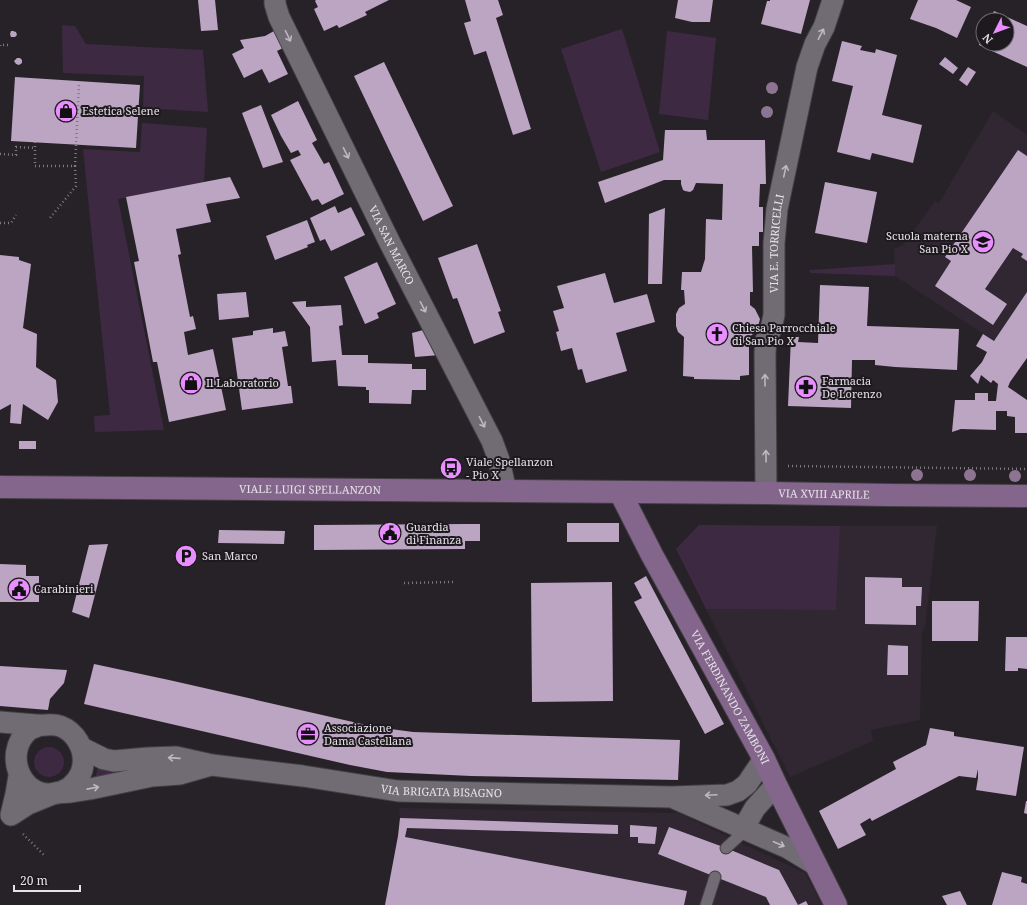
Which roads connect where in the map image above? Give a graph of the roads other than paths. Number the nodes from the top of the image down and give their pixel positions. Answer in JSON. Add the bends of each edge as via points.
{"nodes":[{"id":1,"x":275,"y":0,"type":"edge"},
{"id":2,"x":833,"y":0,"type":"edge"},
{"id":3,"x":0,"y":486,"type":"edge"},
{"id":4,"x":506,"y":491,"type":"junction"},
{"id":5,"x":620,"y":492,"type":"junction"},
{"id":6,"x":766,"y":493,"type":"junction"},
{"id":7,"x":1027,"y":496,"type":"edge"},
{"id":8,"x":0,"y":722,"type":"edge"},
{"id":9,"x":40,"y":726,"type":"junction"},
{"id":10,"x":82,"y":748,"type":"junction"},
{"id":11,"x":764,"y":759,"type":"junction"},
{"id":12,"x":212,"y":765,"type":"junction"},
{"id":13,"x":11,"y":766,"type":"edge"},
{"id":14,"x":776,"y":785,"type":"junction"},
{"id":15,"x":55,"y":793,"type":"junction"},
{"id":16,"x":672,"y":798,"type":"junction"},
{"id":17,"x":10,"y":824,"type":"edge"},
{"id":18,"x":743,"y":829,"type":"junction"},
{"id":19,"x":726,"y":848,"type":"dead end"},
{"id":20,"x":816,"y":865,"type":"junction"},
{"id":21,"x":715,"y":877,"type":"dead end"},
{"id":22,"x":706,"y":905,"type":"edge"},
{"id":23,"x":836,"y":905,"type":"edge"}],
"edges":[{"from":1,"to":4,"type":"street","name":"VIA SAN MARCO","one_way":true,"via":[[279,17],[386,236],[492,441]]},
{"from":6,"to":2,"type":"street","name":"VIA E. TORRICELLI","one_way":true,"via":[[765,353],[766,340],[774,315],[774,243],[777,209],[808,67]]},
{"from":3,"to":4,"type":"street","name":"VIALE LUIGI SPELLANZON"},
{"from":4,"to":5,"type":"street","name":"VIALE LUIGI SPELLANZON"},
{"from":5,"to":6,"type":"street","name":"VIA XVIII APRILE"},
{"from":5,"to":11,"type":"street","name":"VIA FERDINANDO ZAMBONI"},
{"from":6,"to":7,"type":"street","name":"VIA XVIII APRILE"},
{"from":8,"to":9,"type":"street"},
{"from":9,"to":10,"type":"street","via":[[60,726],[77,739]]},
{"from":9,"to":13,"type":"street","via":[[22,737],[16,747]]},
{"from":12,"to":10,"type":"street","name":"VIA BRIGATA BISAGNO","one_way":true,"via":[[176,757],[114,761]]},
{"from":10,"to":15,"type":"street","via":[[83,768],[79,777],[65,790]]},
{"from":11,"to":14,"type":"street","name":"VIA FERDINANDO ZAMBONI"},
{"from":11,"to":16,"type":"street","name":"VIA BRIGATA BISAGNO","one_way":true,"via":[[747,784],[738,791],[727,795]]},
{"from":15,"to":12,"type":"street","name":"VIA BRIGATA BISAGNO","one_way":true,"via":[[90,789],[152,776],[180,774]]},
{"from":12,"to":16,"type":"street","name":"VIA BRIGATA BISAGNO","via":[[398,791]]},
{"from":13,"to":15,"type":"street","via":[[33,790],[44,794]]},
{"from":13,"to":17,"type":"street","via":[[16,794]]},
{"from":14,"to":18,"type":"street","via":[[755,808]]},
{"from":14,"to":20,"type":"street","name":"VIA FERDINANDO ZAMBONI"},
{"from":15,"to":17,"type":"street","via":[[28,804]]},
{"from":16,"to":18,"type":"street","name":"VIA BRIGATA BISAGNO"},
{"from":18,"to":19,"type":"lane"},
{"from":18,"to":20,"type":"street","name":"VIA BRIGATA BISAGNO","one_way":true,"via":[[788,848]]},
{"from":20,"to":23,"type":"street","name":"VIA FERDINANDO ZAMBONI"},
{"from":21,"to":22,"type":"lane"}]}
